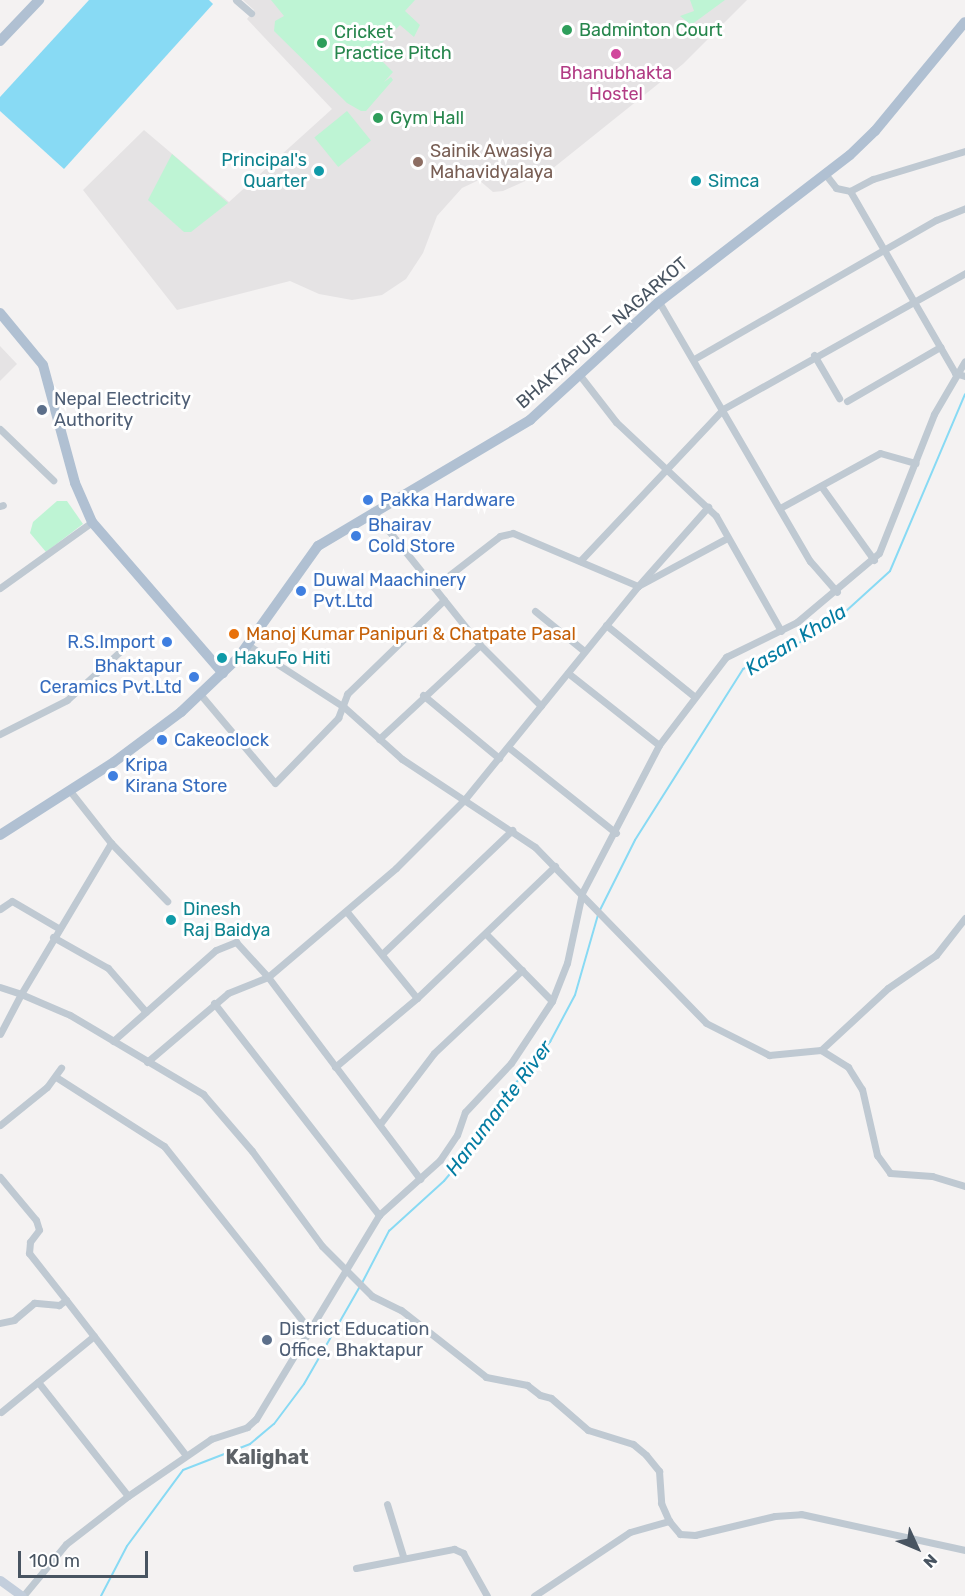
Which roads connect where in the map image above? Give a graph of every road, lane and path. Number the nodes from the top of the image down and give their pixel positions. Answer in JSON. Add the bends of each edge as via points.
{"nodes":[{"id":1,"x":39,"y":0,"type":"edge"},
{"id":2,"x":236,"y":0,"type":"edge"},
{"id":3,"x":251,"y":14,"type":"dead end"},
{"id":4,"x":965,"y":22,"type":"edge"},
{"id":5,"x":0,"y":41,"type":"edge"},
{"id":6,"x":965,"y":151,"type":"edge"},
{"id":7,"x":826,"y":175,"type":"junction"},
{"id":8,"x":850,"y":191,"type":"junction"},
{"id":9,"x":965,"y":208,"type":"edge"},
{"id":10,"x":887,"y":251,"type":"junction"},
{"id":11,"x":965,"y":273,"type":"edge"},
{"id":12,"x":912,"y":301,"type":"junction"},
{"id":13,"x":659,"y":302,"type":"junction"},
{"id":14,"x":0,"y":312,"type":"edge"},
{"id":15,"x":940,"y":347,"type":"junction"},
{"id":16,"x":814,"y":355,"type":"junction"},
{"id":17,"x":694,"y":359,"type":"junction"},
{"id":18,"x":965,"y":361,"type":"edge"},
{"id":19,"x":578,"y":374,"type":"junction"},
{"id":20,"x":956,"y":374,"type":"junction"},
{"id":21,"x":965,"y":376,"type":"edge"},
{"id":22,"x":839,"y":398,"type":"dead end"},
{"id":23,"x":847,"y":401,"type":"dead end"},
{"id":24,"x":723,"y":409,"type":"junction"},
{"id":25,"x":0,"y":429,"type":"edge"},
{"id":26,"x":916,"y":463,"type":"junction"},
{"id":27,"x":664,"y":468,"type":"junction"},
{"id":28,"x":53,"y":480,"type":"dead end"},
{"id":29,"x":821,"y":486,"type":"junction"},
{"id":30,"x":708,"y":507,"type":"junction"},
{"id":31,"x":780,"y":508,"type":"junction"},
{"id":32,"x":373,"y":511,"type":"junction"},
{"id":33,"x":92,"y":522,"type":"junction"},
{"id":34,"x":727,"y":538,"type":"junction"},
{"id":35,"x":874,"y":560,"type":"junction"},
{"id":36,"x":580,"y":561,"type":"junction"},
{"id":37,"x":638,"y":586,"type":"junction"},
{"id":38,"x":434,"y":587,"type":"junction"},
{"id":39,"x":0,"y":588,"type":"edge"},
{"id":40,"x":837,"y":592,"type":"junction"},
{"id":41,"x":444,"y":600,"type":"junction"},
{"id":42,"x":536,"y":611,"type":"dead end"},
{"id":43,"x":606,"y":625,"type":"junction"},
{"id":44,"x":782,"y":631,"type":"junction"},
{"id":45,"x":127,"y":645,"type":"dead end"},
{"id":46,"x":248,"y":645,"type":"junction"},
{"id":47,"x":480,"y":645,"type":"junction"},
{"id":48,"x":584,"y":651,"type":"junction"},
{"id":49,"x":223,"y":673,"type":"junction"},
{"id":50,"x":568,"y":673,"type":"junction"},
{"id":51,"x":200,"y":694,"type":"junction"},
{"id":52,"x":423,"y":695,"type":"junction"},
{"id":53,"x":695,"y":697,"type":"junction"},
{"id":54,"x":541,"y":706,"type":"junction"},
{"id":55,"x":344,"y":707,"type":"junction"},
{"id":56,"x":0,"y":734,"type":"edge"},
{"id":57,"x":379,"y":738,"type":"junction"},
{"id":58,"x":659,"y":745,"type":"junction"},
{"id":59,"x":508,"y":747,"type":"junction"},
{"id":60,"x":498,"y":758,"type":"junction"},
{"id":61,"x":70,"y":791,"type":"junction"},
{"id":62,"x":465,"y":799,"type":"junction"},
{"id":63,"x":512,"y":830,"type":"junction"},
{"id":64,"x":616,"y":832,"type":"junction"},
{"id":65,"x":0,"y":835,"type":"edge"},
{"id":66,"x":111,"y":843,"type":"junction"},
{"id":67,"x":555,"y":866,"type":"junction"},
{"id":68,"x":582,"y":893,"type":"junction"},
{"id":69,"x":167,"y":901,"type":"dead end"},
{"id":70,"x":0,"y":909,"type":"edge"},
{"id":71,"x":347,"y":912,"type":"junction"},
{"id":72,"x":965,"y":918,"type":"edge"},
{"id":73,"x":58,"y":928,"type":"junction"},
{"id":74,"x":486,"y":934,"type":"junction"},
{"id":75,"x":53,"y":938,"type":"junction"},
{"id":76,"x":382,"y":954,"type":"junction"},
{"id":77,"x":522,"y":970,"type":"junction"},
{"id":78,"x":268,"y":977,"type":"junction"},
{"id":79,"x":0,"y":987,"type":"edge"},
{"id":80,"x":21,"y":994,"type":"junction"},
{"id":81,"x":417,"y":998,"type":"junction"},
{"id":82,"x":552,"y":1001,"type":"junction"},
{"id":83,"x":214,"y":1003,"type":"junction"},
{"id":84,"x":146,"y":1012,"type":"junction"},
{"id":85,"x":0,"y":1034,"type":"edge"},
{"id":86,"x":113,"y":1041,"type":"junction"},
{"id":87,"x":821,"y":1050,"type":"junction"},
{"id":88,"x":147,"y":1062,"type":"junction"},
{"id":89,"x":335,"y":1067,"type":"junction"},
{"id":90,"x":61,"y":1068,"type":"dead end"},
{"id":91,"x":56,"y":1077,"type":"junction"},
{"id":92,"x":380,"y":1124,"type":"junction"},
{"id":93,"x":0,"y":1125,"type":"edge"},
{"id":94,"x":0,"y":1177,"type":"edge"},
{"id":95,"x":420,"y":1179,"type":"junction"},
{"id":96,"x":965,"y":1186,"type":"edge"},
{"id":97,"x":379,"y":1215,"type":"junction"},
{"id":98,"x":345,"y":1271,"type":"junction"},
{"id":99,"x":66,"y":1300,"type":"junction"},
{"id":100,"x":0,"y":1323,"type":"edge"},
{"id":101,"x":308,"y":1328,"type":"junction"},
{"id":102,"x":94,"y":1336,"type":"junction"},
{"id":103,"x":38,"y":1382,"type":"junction"},
{"id":104,"x":1,"y":1412,"type":"edge"},
{"id":105,"x":185,"y":1454,"type":"junction"},
{"id":106,"x":128,"y":1496,"type":"junction"},
{"id":107,"x":387,"y":1504,"type":"dead end"},
{"id":108,"x":669,"y":1521,"type":"junction"},
{"id":109,"x":965,"y":1550,"type":"edge"},
{"id":110,"x":403,"y":1556,"type":"junction"},
{"id":111,"x":356,"y":1568,"type":"dead end"},
{"id":112,"x":0,"y":1580,"type":"edge"},
{"id":113,"x":22,"y":1596,"type":"edge"},
{"id":114,"x":487,"y":1596,"type":"edge"},
{"id":115,"x":534,"y":1596,"type":"edge"}],
"edges":[{"from":1,"to":5,"type":"main road"},
{"from":2,"to":3,"type":"street"},
{"from":4,"to":7,"type":"main road","name":"BHAKTAPUR — NAGARKOT","via":[[875,131]]},
{"from":6,"to":8,"type":"street","via":[[873,179]]},
{"from":7,"to":8,"type":"street","via":[[836,188]]},
{"from":7,"to":13,"type":"main road","name":"BHAKTAPUR — NAGARKOT"},
{"from":8,"to":10,"type":"street"},
{"from":9,"to":10,"type":"street","via":[[936,220]]},
{"from":10,"to":12,"type":"street"},
{"from":10,"to":17,"type":"street"},
{"from":11,"to":12,"type":"street"},
{"from":12,"to":15,"type":"street"},
{"from":12,"to":16,"type":"street"},
{"from":13,"to":17,"type":"street"},
{"from":13,"to":19,"type":"main road","name":"BHAKTAPUR — NAGARKOT"},
{"from":14,"to":33,"type":"main road","via":[[43,365],[75,483]]},
{"from":15,"to":20,"type":"street"},
{"from":15,"to":23,"type":"street"},
{"from":16,"to":22,"type":"street"},
{"from":16,"to":24,"type":"street"},
{"from":17,"to":24,"type":"street"},
{"from":18,"to":20,"type":"street"},
{"from":19,"to":27,"type":"street","via":[[616,422]]},
{"from":19,"to":32,"type":"main road","name":"BHAKTAPUR — NAGARKOT","via":[[530,420]]},
{"from":20,"to":21,"type":"street"},
{"from":20,"to":26,"type":"street","via":[[934,414]]},
{"from":24,"to":27,"type":"street"},
{"from":24,"to":31,"type":"street"},
{"from":25,"to":28,"type":"street"},
{"from":26,"to":29,"type":"street","via":[[880,453]]},
{"from":26,"to":35,"type":"street"},
{"from":27,"to":30,"type":"street"},
{"from":27,"to":36,"type":"street"},
{"from":29,"to":31,"type":"street"},
{"from":29,"to":35,"type":"street"},
{"from":30,"to":34,"type":"street"},
{"from":30,"to":37,"type":"street"},
{"from":31,"to":40,"type":"street","via":[[810,561]]},
{"from":32,"to":38,"type":"street"},
{"from":32,"to":46,"type":"main road","name":"BHAKTAPUR — NAGARKOT","via":[[312,552]]},
{"from":33,"to":39,"type":"street"},
{"from":33,"to":49,"type":"main road"},
{"from":34,"to":37,"type":"street"},
{"from":34,"to":44,"type":"street"},
{"from":35,"to":40,"type":"street"},
{"from":36,"to":37,"type":"street"},
{"from":36,"to":38,"type":"street","via":[[513,533],[500,536]]},
{"from":37,"to":43,"type":"street"},
{"from":38,"to":41,"type":"street"},
{"from":40,"to":44,"type":"street"},
{"from":41,"to":47,"type":"street"},
{"from":41,"to":55,"type":"street","via":[[347,694]]},
{"from":42,"to":48,"type":"street"},
{"from":43,"to":48,"type":"street"},
{"from":43,"to":53,"type":"street"},
{"from":44,"to":53,"type":"street","via":[[726,657]]},
{"from":45,"to":56,"type":"street","via":[[67,700]]},
{"from":46,"to":49,"type":"main road","name":"BHAKTAPUR — NAGARKOT"},
{"from":46,"to":55,"type":"street"},
{"from":47,"to":52,"type":"street"},
{"from":47,"to":54,"type":"street"},
{"from":48,"to":50,"type":"street"},
{"from":49,"to":51,"type":"main road","name":"BHAKTAPUR — NAGARKOT"},
{"from":50,"to":54,"type":"street"},
{"from":50,"to":58,"type":"street"},
{"from":51,"to":55,"type":"street","via":[[275,783]]},
{"from":51,"to":61,"type":"main road","name":"BHAKTAPUR — NAGARKOT","via":[[142,742]]},
{"from":52,"to":57,"type":"street"},
{"from":52,"to":60,"type":"street"},
{"from":53,"to":58,"type":"street"},
{"from":54,"to":59,"type":"street"},
{"from":55,"to":57,"type":"street"},
{"from":57,"to":62,"type":"street","via":[[402,759]]},
{"from":58,"to":64,"type":"street"},
{"from":59,"to":60,"type":"street"},
{"from":59,"to":64,"type":"street"},
{"from":60,"to":62,"type":"street"},
{"from":61,"to":65,"type":"main road","name":"BHAKTAPUR — NAGARKOT"},
{"from":61,"to":66,"type":"street"},
{"from":62,"to":63,"type":"street"},
{"from":62,"to":71,"type":"street"},
{"from":63,"to":67,"type":"street"},
{"from":63,"to":76,"type":"street"},
{"from":64,"to":68,"type":"street"},
{"from":66,"to":69,"type":"street"},
{"from":66,"to":73,"type":"street"},
{"from":67,"to":68,"type":"street"},
{"from":67,"to":74,"type":"street"},
{"from":68,"to":82,"type":"street","via":[[567,963]]},
{"from":68,"to":87,"type":"street","via":[[706,1023],[769,1055]]},
{"from":70,"to":73,"type":"street","via":[[12,901]]},
{"from":71,"to":76,"type":"street"},
{"from":71,"to":78,"type":"street"},
{"from":72,"to":87,"type":"street","via":[[936,955],[888,988]]},
{"from":73,"to":75,"type":"street"},
{"from":74,"to":77,"type":"street"},
{"from":74,"to":81,"type":"street"},
{"from":75,"to":80,"type":"street"},
{"from":75,"to":84,"type":"street","via":[[108,968]]},
{"from":76,"to":81,"type":"street"},
{"from":77,"to":82,"type":"street"},
{"from":77,"to":92,"type":"street","via":[[434,1053]]},
{"from":78,"to":83,"type":"street","via":[[253,980]]},
{"from":78,"to":84,"type":"street","via":[[236,942],[216,950]]},
{"from":78,"to":89,"type":"street"},
{"from":79,"to":80,"type":"street"},
{"from":80,"to":85,"type":"street"},
{"from":80,"to":86,"type":"street","via":[[70,1015]]},
{"from":81,"to":89,"type":"street"},
{"from":82,"to":95,"type":"street","via":[[511,1064],[465,1113],[457,1135],[440,1160]]},
{"from":83,"to":88,"type":"street"},
{"from":83,"to":97,"type":"street"},
{"from":84,"to":86,"type":"street"},
{"from":86,"to":88,"type":"street"},
{"from":87,"to":96,"type":"street","via":[[848,1067],[862,1089],[877,1155],[890,1173],[932,1176]]},
{"from":88,"to":98,"type":"street","via":[[215,1106]]},
{"from":89,"to":92,"type":"street"},
{"from":90,"to":91,"type":"street"},
{"from":91,"to":93,"type":"street"},
{"from":91,"to":101,"type":"street","via":[[164,1146]]},
{"from":92,"to":95,"type":"street"},
{"from":94,"to":99,"type":"street","via":[[36,1220],[39,1230],[28,1252]]},
{"from":95,"to":97,"type":"street"},
{"from":97,"to":98,"type":"street"},
{"from":98,"to":101,"type":"street"},
{"from":98,"to":108,"type":"street","via":[[363,1289],[401,1310],[486,1377],[527,1385],[551,1398],[588,1430],[618,1438],[646,1455],[659,1471],[661,1503]]},
{"from":99,"to":100,"type":"street","via":[[59,1305],[34,1303],[14,1320]]},
{"from":99,"to":102,"type":"street"},
{"from":101,"to":105,"type":"street","via":[[256,1419],[247,1427],[211,1438]]},
{"from":102,"to":103,"type":"street"},
{"from":102,"to":105,"type":"street"},
{"from":103,"to":104,"type":"street"},
{"from":103,"to":106,"type":"street"},
{"from":105,"to":106,"type":"street"},
{"from":106,"to":113,"type":"street","via":[[66,1544]]},
{"from":107,"to":110,"type":"street"},
{"from":108,"to":109,"type":"street","via":[[681,1534],[695,1535],[775,1516],[801,1515]]},
{"from":108,"to":115,"type":"street","via":[[630,1532]]},
{"from":110,"to":111,"type":"street"},
{"from":110,"to":114,"type":"street","via":[[459,1550]]},
{"from":112,"to":113,"type":"main road"}]}
